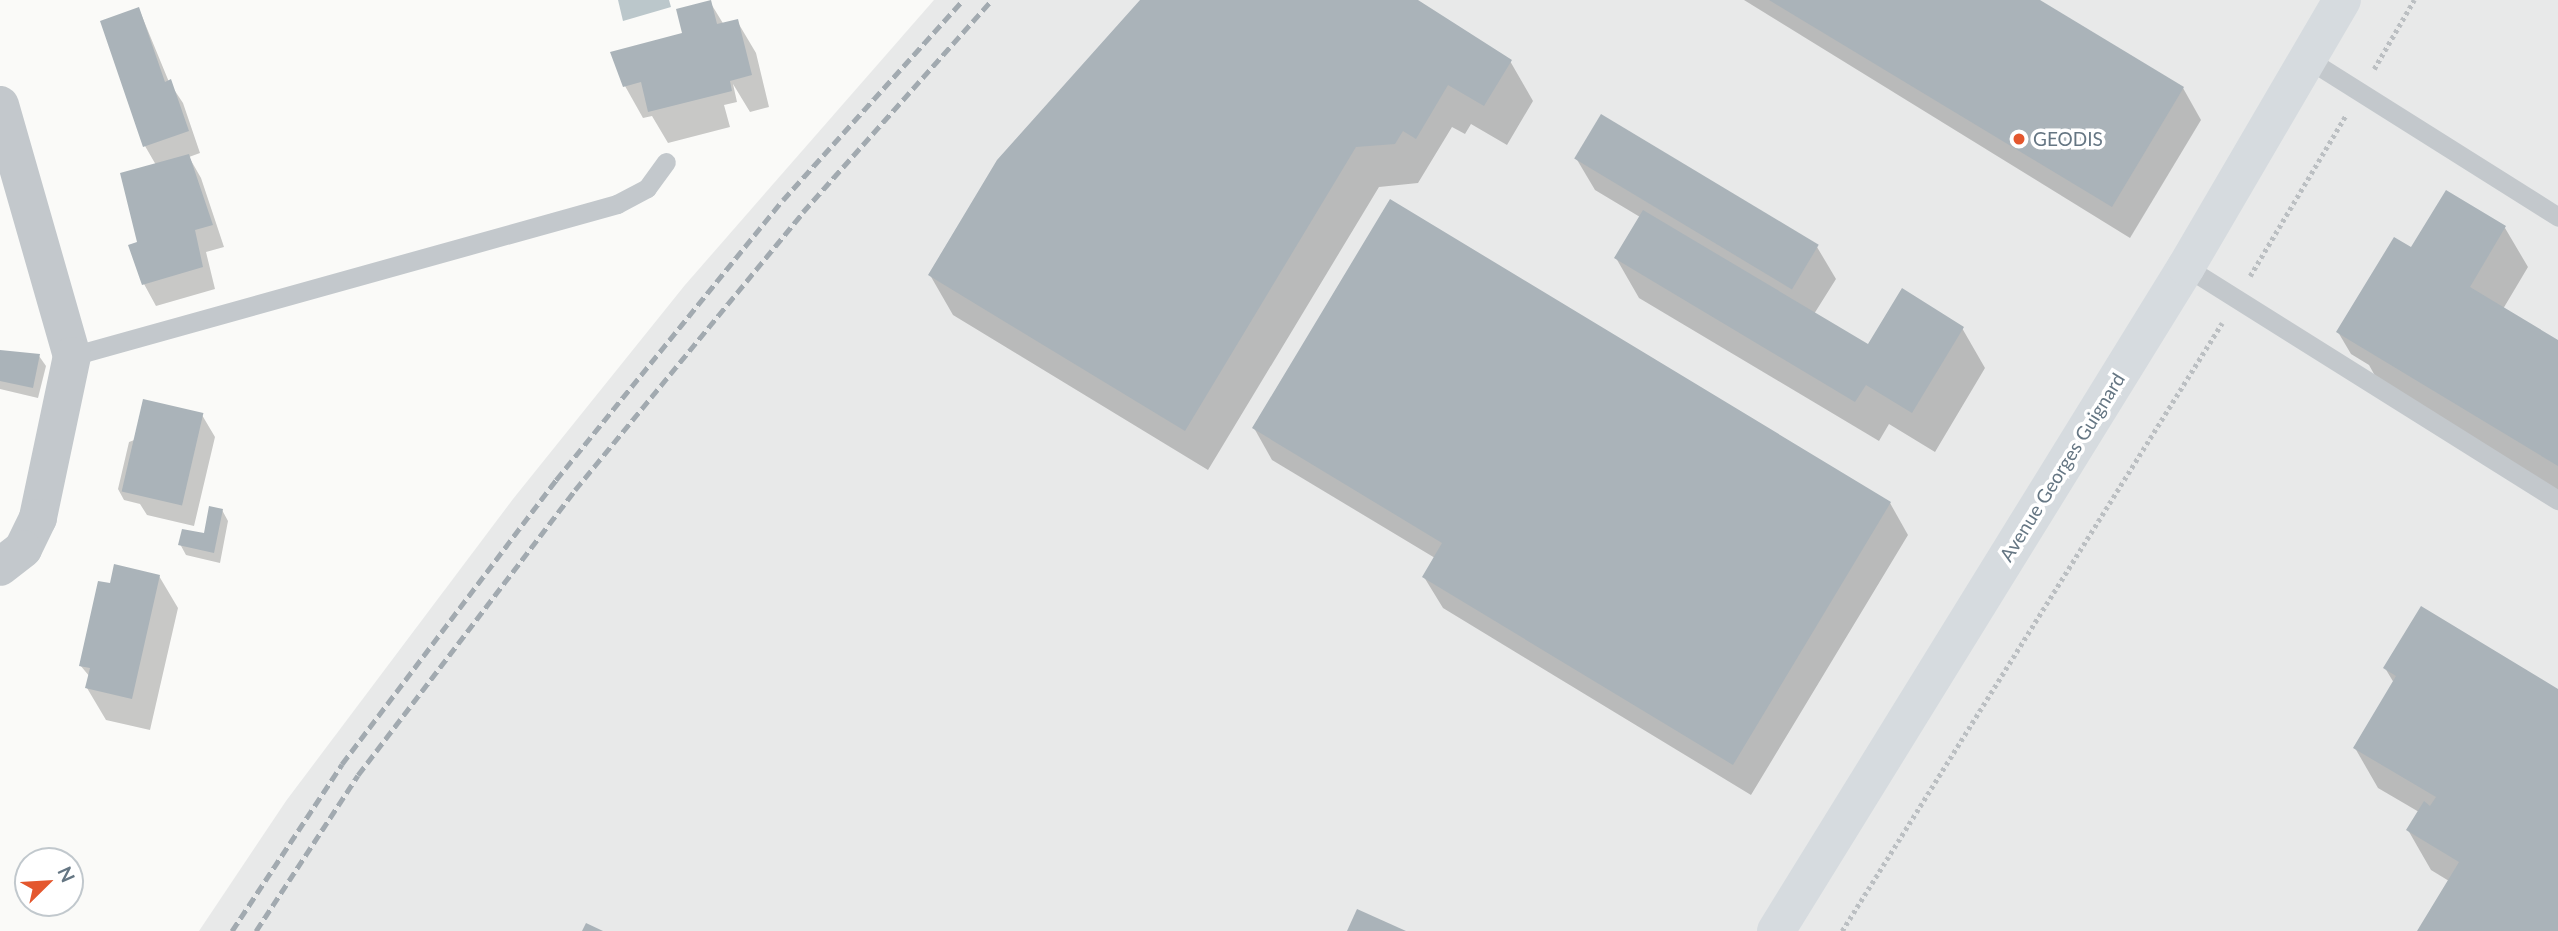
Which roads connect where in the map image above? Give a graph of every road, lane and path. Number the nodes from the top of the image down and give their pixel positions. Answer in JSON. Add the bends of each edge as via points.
{"nodes":[{"id":1,"x":2342,"y":0,"type":"edge"},
{"id":2,"x":2414,"y":0,"type":"edge"},
{"id":3,"x":2306,"y":58,"type":"junction"},
{"id":4,"x":2360,"y":93,"type":"junction"},
{"id":5,"x":0,"y":105,"type":"edge"},
{"id":6,"x":666,"y":162,"type":"dead end"},
{"id":7,"x":2558,"y":217,"type":"edge"},
{"id":8,"x":2186,"y":267,"type":"junction"},
{"id":9,"x":2236,"y":301,"type":"junction"},
{"id":10,"x":72,"y":356,"type":"junction"},
{"id":11,"x":2558,"y":500,"type":"edge"},
{"id":12,"x":0,"y":567,"type":"edge"},
{"id":13,"x":1776,"y":931,"type":"edge"},
{"id":14,"x":1842,"y":931,"type":"edge"}],
"edges":[{"from":1,"to":3,"type":"street","name":"Avenue Georges Guignard"},
{"from":2,"to":4,"type":"path"},
{"from":3,"to":4,"type":"lane"},
{"from":3,"to":8,"type":"street","name":"Avenue Georges Guignard"},
{"from":4,"to":7,"type":"lane"},
{"from":4,"to":9,"type":"path"},
{"from":5,"to":10,"type":"street"},
{"from":6,"to":10,"type":"lane","via":[[647,188],[617,204]]},
{"from":8,"to":9,"type":"lane"},
{"from":8,"to":13,"type":"street","name":"Avenue Georges Guignard"},
{"from":9,"to":11,"type":"lane"},
{"from":9,"to":14,"type":"path"},
{"from":10,"to":12,"type":"street","via":[[38,518],[23,549]]}]}
